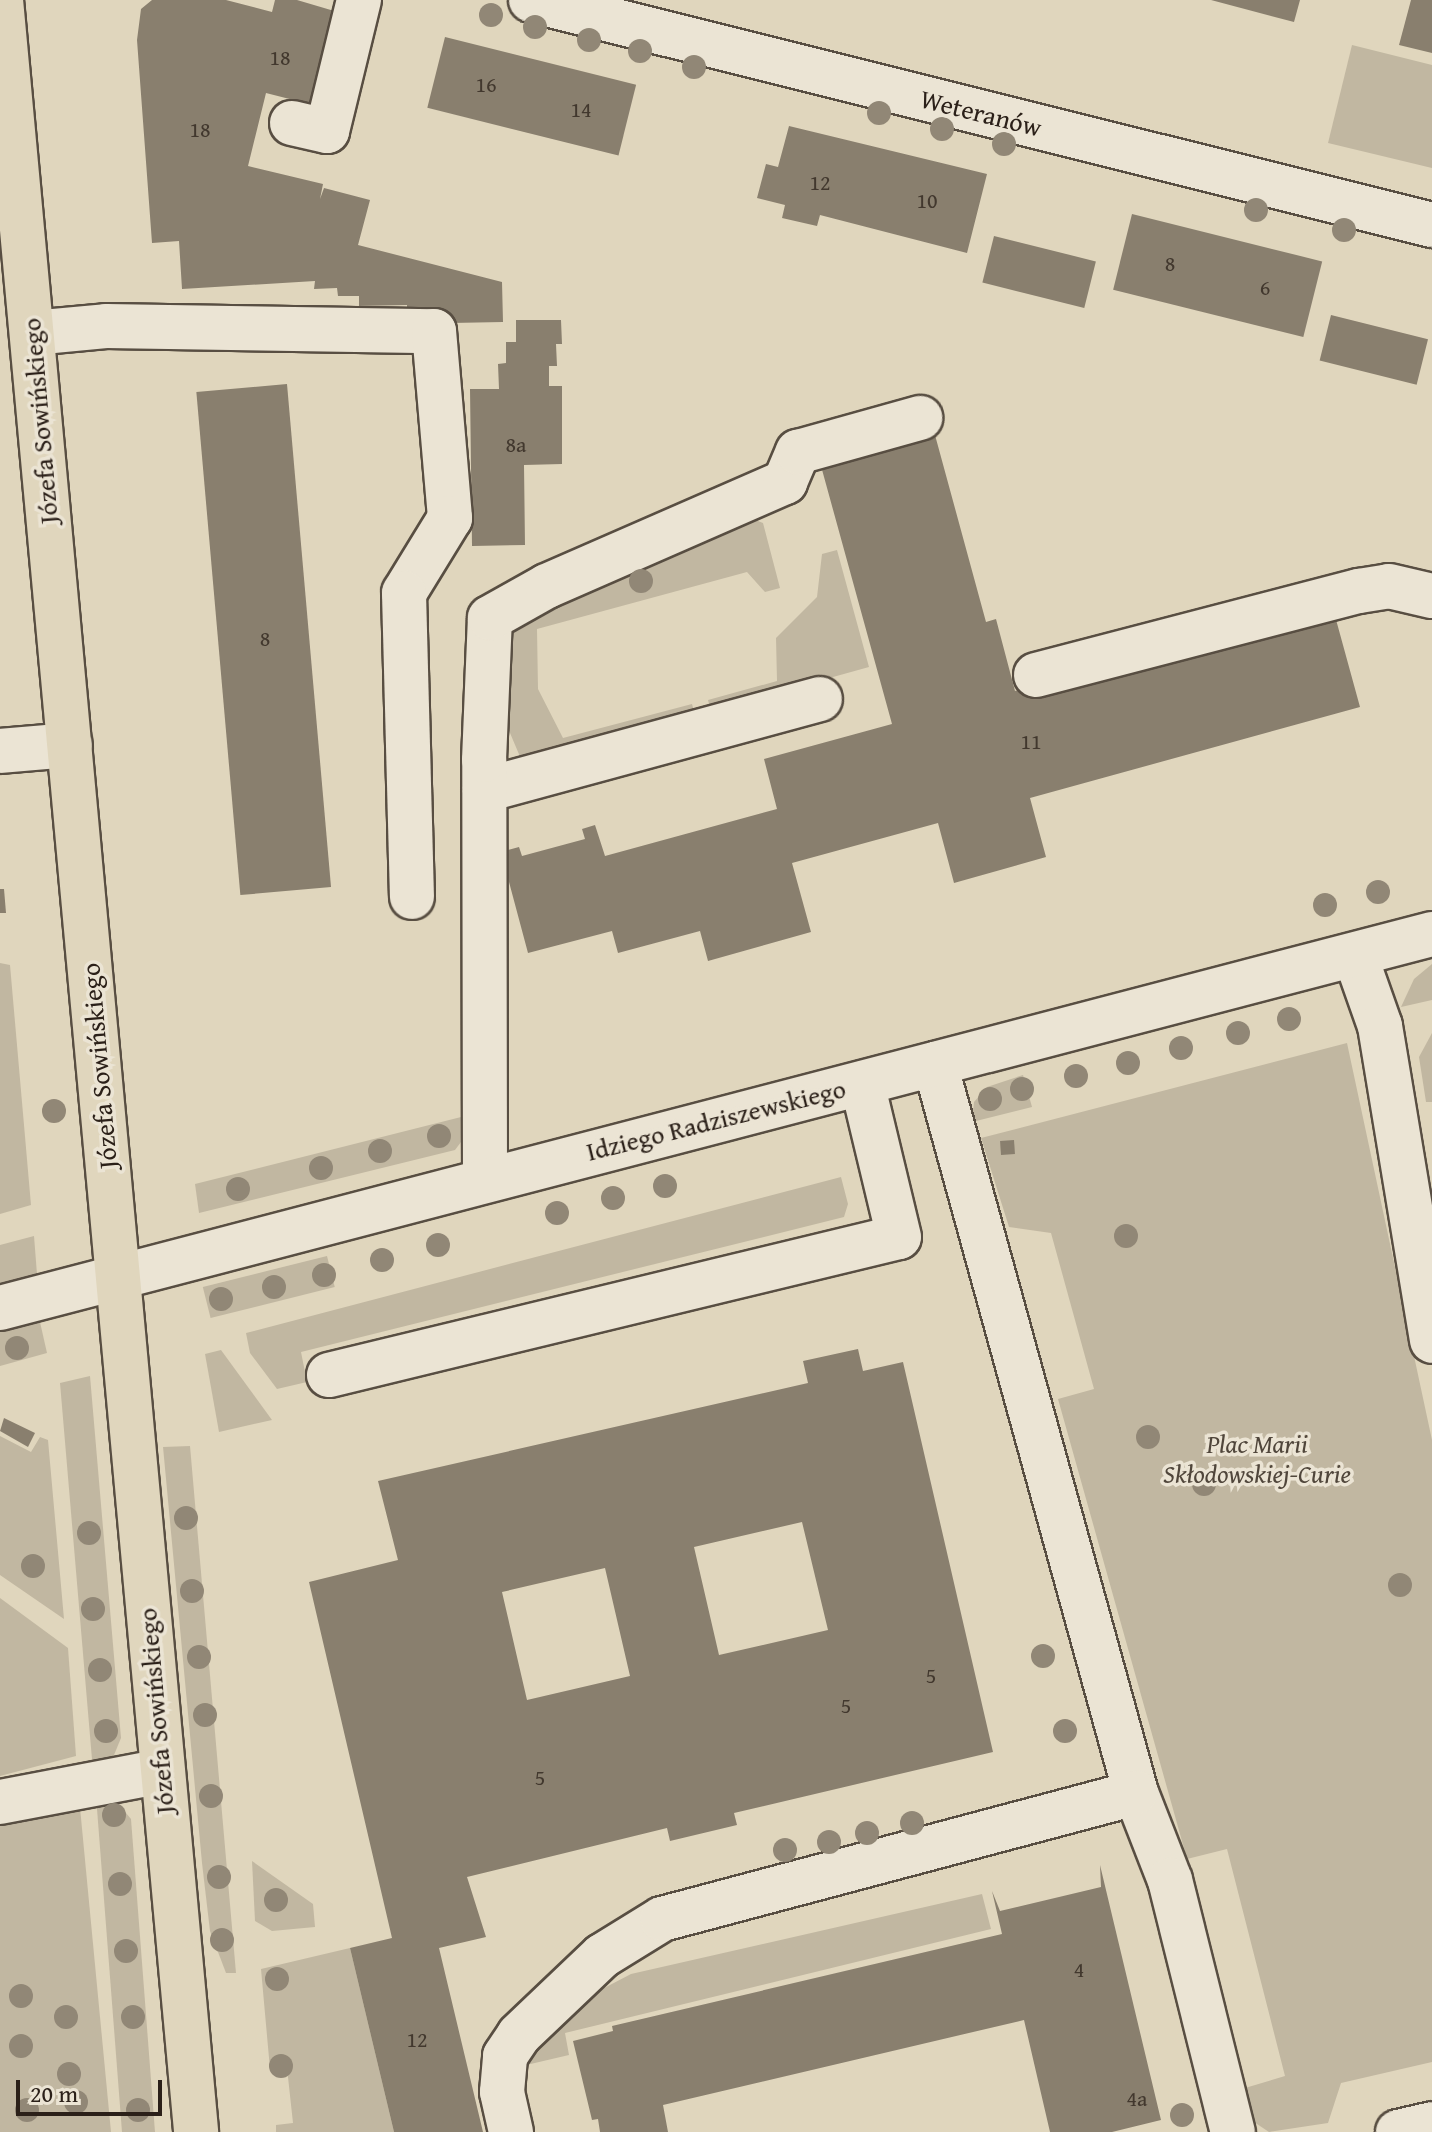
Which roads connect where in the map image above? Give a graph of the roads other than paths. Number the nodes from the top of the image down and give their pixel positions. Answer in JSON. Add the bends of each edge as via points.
{"nodes":[{"id":1,"x":1,"y":0,"type":"edge"},
{"id":2,"x":359,"y":0,"type":"edge"},
{"id":3,"x":531,"y":0,"type":"edge"},
{"id":4,"x":292,"y":123,"type":"dead end"},
{"id":5,"x":8,"y":148,"type":"edge"},
{"id":6,"x":1432,"y":225,"type":"edge"},
{"id":7,"x":32,"y":333,"type":"junction"},
{"id":8,"x":920,"y":418,"type":"dead end"},
{"id":9,"x":1432,"y":596,"type":"edge"},
{"id":10,"x":1036,"y":675,"type":"dead end"},
{"id":11,"x":820,"y":699,"type":"dead end"},
{"id":12,"x":70,"y":745,"type":"junction"},
{"id":13,"x":0,"y":751,"type":"edge"},
{"id":14,"x":485,"y":790,"type":"junction"},
{"id":15,"x":412,"y":897,"type":"dead end"},
{"id":16,"x":1432,"y":934,"type":"edge"},
{"id":17,"x":1355,"y":955,"type":"junction"},
{"id":18,"x":935,"y":1064,"type":"junction"},
{"id":19,"x":862,"y":1083,"type":"junction"},
{"id":20,"x":485,"y":1179,"type":"junction"},
{"id":21,"x":117,"y":1277,"type":"junction"},
{"id":22,"x":0,"y":1308,"type":"edge"},
{"id":23,"x":1432,"y":1341,"type":"edge"},
{"id":24,"x":329,"y":1375,"type":"dead end"},
{"id":25,"x":162,"y":1771,"type":"junction"},
{"id":26,"x":1136,"y":1793,"type":"junction"},
{"id":27,"x":0,"y":1802,"type":"edge"},
{"id":28,"x":1432,"y":2124,"type":"edge"},
{"id":29,"x":196,"y":2132,"type":"edge"},
{"id":30,"x":511,"y":2132,"type":"edge"},
{"id":31,"x":1233,"y":2132,"type":"edge"},
{"id":32,"x":1398,"y":2132,"type":"edge"}],
"edges":[{"from":1,"to":5,"type":"main road","name":"Józefa Sowińskiego"},
{"from":2,"to":4,"type":"street","via":[[327,131]]},
{"from":3,"to":6,"type":"street","name":"Weteranów"},
{"from":5,"to":7,"type":"main road","name":"Józefa Sowińskiego"},
{"from":7,"to":12,"type":"main road","name":"Józefa Sowińskiego"},
{"from":7,"to":15,"type":"street","via":[[106,326],[434,331],[450,518],[404,593]]},
{"from":8,"to":14,"type":"street","via":[[798,452],[785,482],[547,586],[490,618]]},
{"from":9,"to":10,"type":"street","via":[[1389,586],[1359,591]]},
{"from":11,"to":14,"type":"street"},
{"from":12,"to":13,"type":"street"},
{"from":12,"to":21,"type":"main road","name":"Józefa Sowińskiego"},
{"from":14,"to":20,"type":"street"},
{"from":16,"to":17,"type":"street","name":"Idziego Radziszewskiego"},
{"from":17,"to":18,"type":"street","name":"Idziego Radziszewskiego"},
{"from":17,"to":23,"type":"street","via":[[1380,1026]]},
{"from":18,"to":19,"type":"street","name":"Idziego Radziszewskiego"},
{"from":18,"to":26,"type":"street"},
{"from":19,"to":20,"type":"street","name":"Idziego Radziszewskiego"},
{"from":19,"to":24,"type":"street","via":[[899,1237]]},
{"from":20,"to":21,"type":"street","name":"Idziego Radziszewskiego"},
{"from":21,"to":22,"type":"street","name":"Idziego Radziszewskiego"},
{"from":21,"to":25,"type":"main road","name":"Józefa Sowińskiego"},
{"from":25,"to":27,"type":"street"},
{"from":25,"to":29,"type":"main road","name":"Józefa Sowińskiego"},
{"from":26,"to":30,"type":"street","via":[[662,1919],[602,1956],[519,2035],[505,2056],[502,2092]]},
{"from":26,"to":31,"type":"street","via":[[1170,1880]]},
{"from":28,"to":32,"type":"street"}]}
